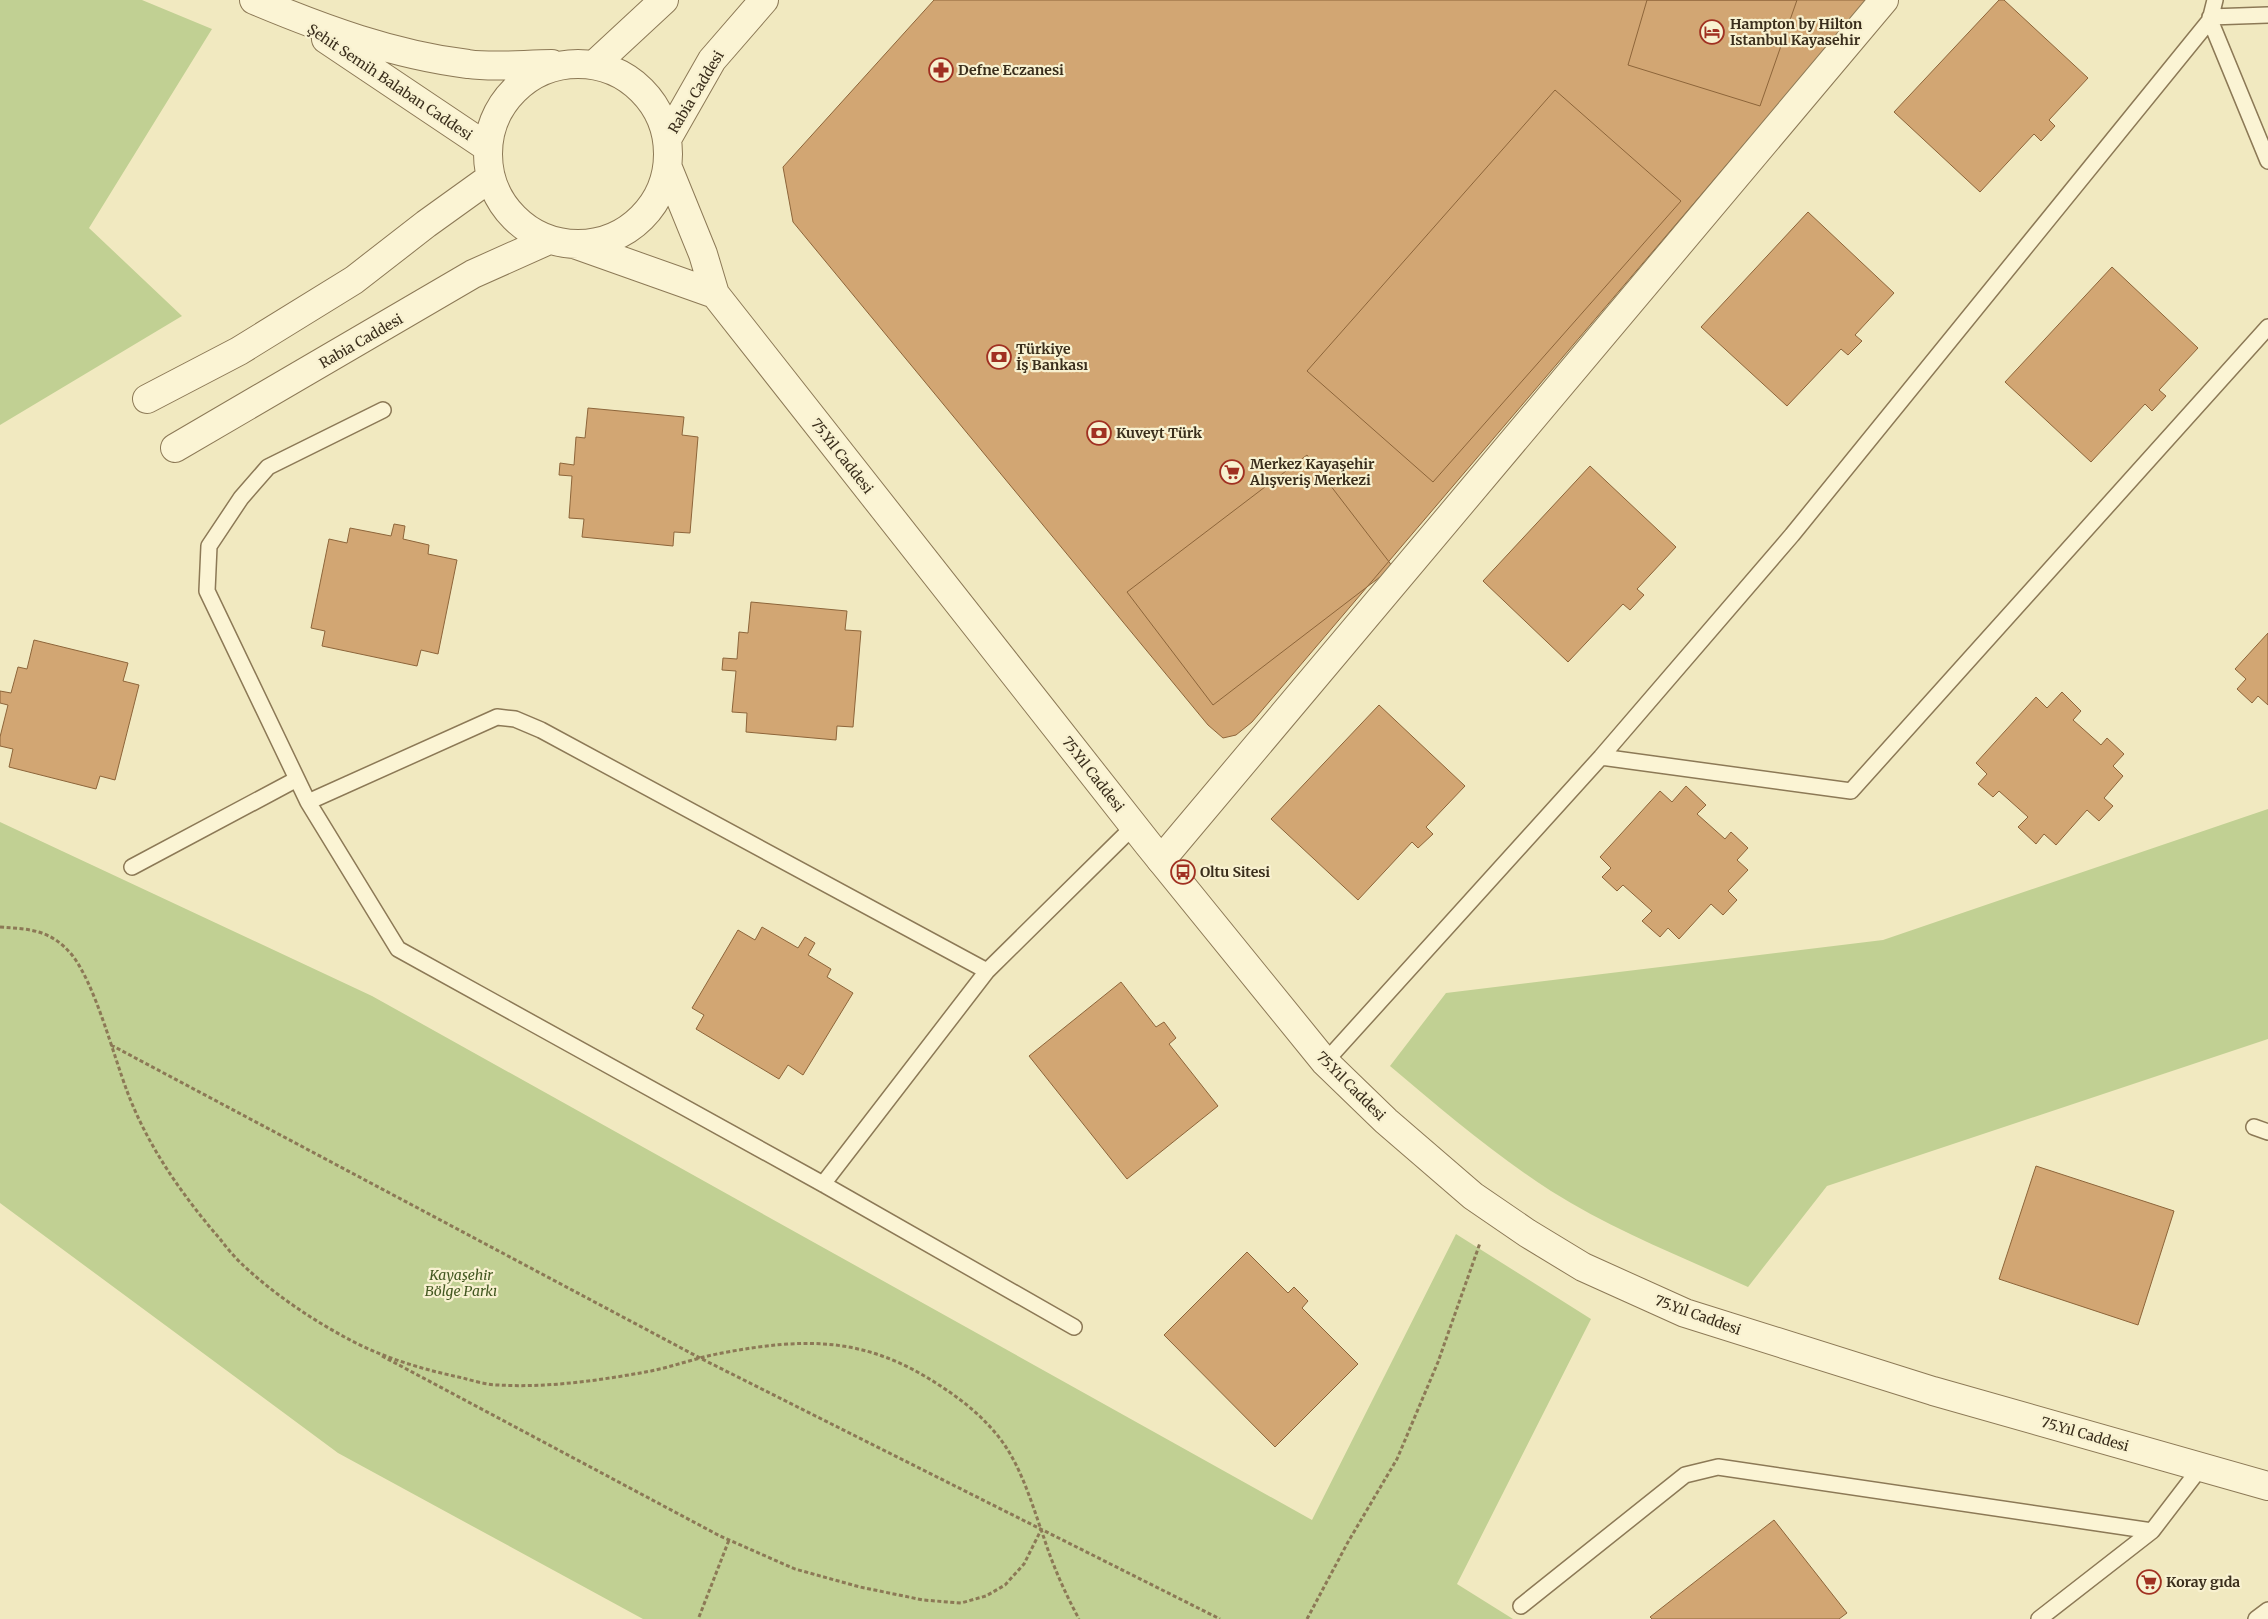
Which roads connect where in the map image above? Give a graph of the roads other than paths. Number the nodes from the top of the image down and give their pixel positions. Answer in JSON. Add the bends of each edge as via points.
{"nodes":[{"id":1,"x":254,"y":0,"type":"edge"},
{"id":2,"x":664,"y":0,"type":"edge"},
{"id":3,"x":764,"y":0,"type":"edge"},
{"id":4,"x":1884,"y":0,"type":"edge"},
{"id":5,"x":2215,"y":0,"type":"edge"},
{"id":6,"x":2268,"y":16,"type":"edge"},
{"id":7,"x":293,"y":17,"type":"junction"},
{"id":8,"x":2210,"y":19,"type":"junction"},
{"id":9,"x":566,"y":64,"type":"junction"},
{"id":10,"x":595,"y":64,"type":"junction"},
{"id":11,"x":667,"y":139,"type":"junction"},
{"id":12,"x":487,"y":147,"type":"junction"},
{"id":13,"x":2268,"y":161,"type":"edge"},
{"id":14,"x":668,"y":168,"type":"junction"},
{"id":15,"x":490,"y":178,"type":"junction"},
{"id":16,"x":549,"y":240,"type":"junction"},
{"id":17,"x":576,"y":245,"type":"junction"},
{"id":18,"x":715,"y":294,"type":"junction"},
{"id":19,"x":2268,"y":328,"type":"edge"},
{"id":20,"x":147,"y":399,"type":"dead end"},
{"id":21,"x":383,"y":410,"type":"dead end"},
{"id":22,"x":176,"y":448,"type":"dead end"},
{"id":23,"x":1601,"y":757,"type":"junction"},
{"id":24,"x":297,"y":779,"type":"junction"},
{"id":25,"x":308,"y":802,"type":"junction"},
{"id":26,"x":1134,"y":826,"type":"junction"},
{"id":27,"x":1161,"y":860,"type":"junction"},
{"id":28,"x":132,"y":867,"type":"dead end"},
{"id":29,"x":987,"y":971,"type":"junction"},
{"id":30,"x":1325,"y":1062,"type":"junction"},
{"id":31,"x":824,"y":1184,"type":"junction"},
{"id":32,"x":1074,"y":1327,"type":"dead end"},
{"id":33,"x":2201,"y":1467,"type":"junction"},
{"id":34,"x":2268,"y":1486,"type":"edge"},
{"id":35,"x":2152,"y":1531,"type":"junction"},
{"id":36,"x":1521,"y":1606,"type":"dead end"},
{"id":37,"x":2268,"y":1610,"type":"edge"},
{"id":38,"x":2039,"y":1619,"type":"edge"},
{"id":39,"x":2256,"y":1619,"type":"edge"}],
"edges":[{"from":1,"to":7,"type":"street","name":"Şehit Semih Balaban Caddesi"},
{"from":2,"to":10,"type":"street"},
{"from":3,"to":11,"type":"street","name":"Rabia Caddesi","via":[[712,60]]},
{"from":4,"to":27,"type":"street"},
{"from":5,"to":8,"type":"lane"},
{"from":6,"to":8,"type":"lane"},
{"from":7,"to":9,"type":"street","name":"Şehit Semih Balaban Caddesi","via":[[356,39],[470,65]]},
{"from":7,"to":12,"type":"street","name":"Şehit Semih Balaban Caddesi"},
{"from":8,"to":13,"type":"lane"},
{"from":8,"to":23,"type":"lane","via":[[1792,535]]},
{"from":9,"to":10,"type":"street","name":"Rabia Caddesi"},
{"from":9,"to":12,"type":"street","name":"Rabia Caddesi","via":[[536,73],[511,91],[494,117]]},
{"from":10,"to":11,"type":"street","name":"Rabia Caddesi","via":[[634,82],[650,98],[661,118]]},
{"from":11,"to":14,"type":"street","name":"Rabia Caddesi"},
{"from":12,"to":15,"type":"street","name":"Rabia Caddesi"},
{"from":14,"to":17,"type":"street","name":"Rabia Caddesi","via":[[661,191],[646,213],[627,230],[602,242]]},
{"from":14,"to":18,"type":"street","via":[[703,254]]},
{"from":15,"to":16,"type":"street","name":"Rabia Caddesi","via":[[512,216],[529,231]]},
{"from":15,"to":20,"type":"street","via":[[354,280],[240,350]]},
{"from":16,"to":17,"type":"street","name":"Rabia Caddesi"},
{"from":16,"to":22,"type":"street","name":"Rabia Caddesi","via":[[474,274]]},
{"from":17,"to":18,"type":"street"},
{"from":18,"to":26,"type":"street","name":"75.Yıl Caddesi"},
{"from":19,"to":23,"type":"lane","via":[[1851,792]]},
{"from":21,"to":24,"type":"lane","via":[[268,467],[240,498],[209,546],[207,590]]},
{"from":23,"to":30,"type":"lane"},
{"from":24,"to":25,"type":"lane"},
{"from":24,"to":28,"type":"lane"},
{"from":25,"to":29,"type":"lane","via":[[496,717],[516,719]]},
{"from":25,"to":31,"type":"lane","via":[[398,949]]},
{"from":26,"to":27,"type":"street","name":"75.Yıl Caddesi"},
{"from":26,"to":29,"type":"lane"},
{"from":27,"to":30,"type":"street","name":"75.Yıl Caddesi"},
{"from":29,"to":31,"type":"lane"},
{"from":30,"to":33,"type":"street","name":"75.Yıl Caddesi","via":[[1386,1121],[1473,1196],[1583,1267],[1685,1313],[1933,1391]]},
{"from":31,"to":32,"type":"lane"},
{"from":33,"to":34,"type":"street","name":"75.Yıl Caddesi"},
{"from":33,"to":35,"type":"lane"},
{"from":35,"to":36,"type":"lane","via":[[1718,1467],[1685,1476]]},
{"from":35,"to":38,"type":"lane"},
{"from":37,"to":39,"type":"lane"}]}
